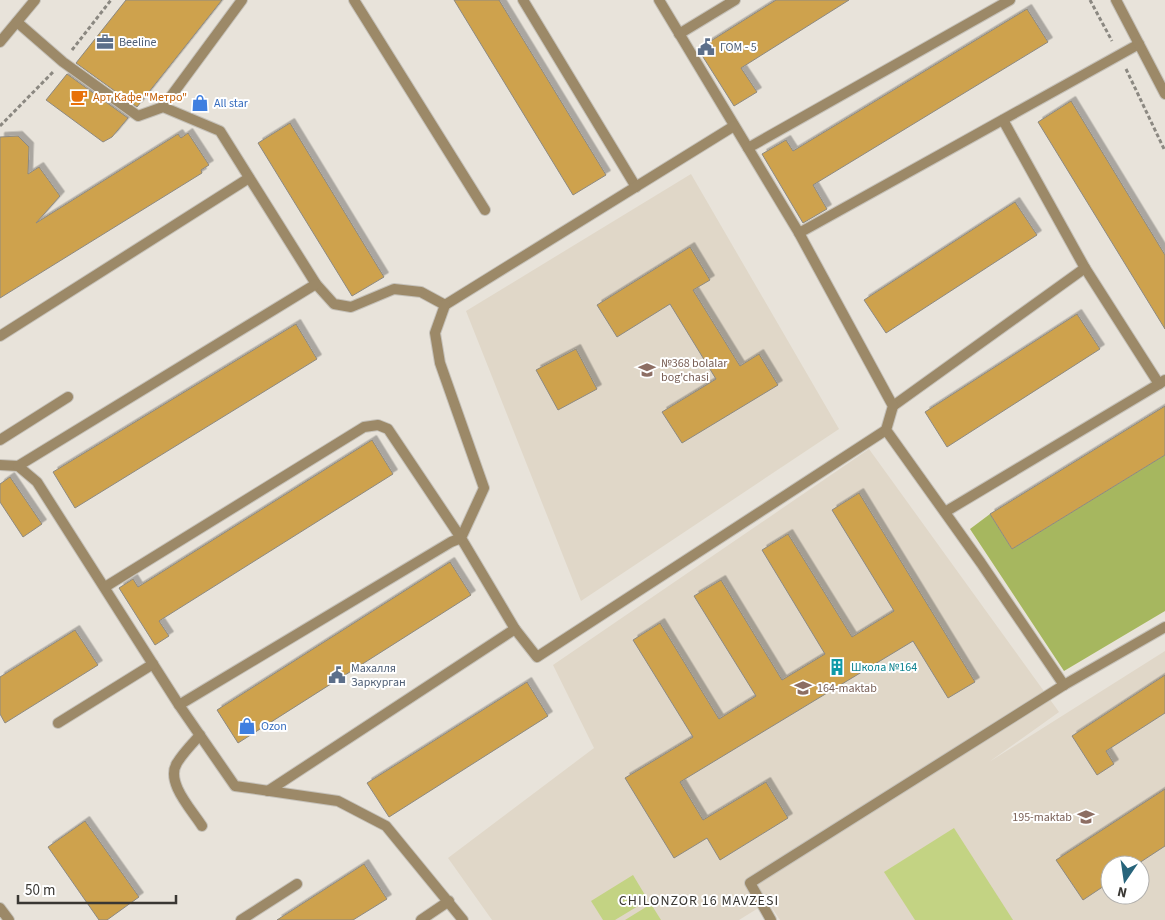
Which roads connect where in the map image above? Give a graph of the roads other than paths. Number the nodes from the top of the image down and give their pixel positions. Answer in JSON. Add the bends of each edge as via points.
{"nodes":[{"id":1,"x":35,"y":0,"type":"edge"},
{"id":2,"x":242,"y":0,"type":"edge"},
{"id":3,"x":354,"y":0,"type":"edge"},
{"id":4,"x":523,"y":0,"type":"edge"},
{"id":5,"x":659,"y":0,"type":"edge"},
{"id":6,"x":734,"y":0,"type":"edge"},
{"id":7,"x":1010,"y":0,"type":"edge"},
{"id":8,"x":1116,"y":0,"type":"edge"},
{"id":9,"x":17,"y":22,"type":"junction"},
{"id":10,"x":679,"y":34,"type":"junction"},
{"id":11,"x":0,"y":42,"type":"edge"},
{"id":12,"x":1139,"y":44,"type":"junction"},
{"id":13,"x":1165,"y":94,"type":"edge"},
{"id":14,"x":163,"y":108,"type":"junction"},
{"id":15,"x":1003,"y":120,"type":"junction"},
{"id":16,"x":734,"y":126,"type":"junction"},
{"id":17,"x":748,"y":148,"type":"junction"},
{"id":18,"x":249,"y":178,"type":"junction"},
{"id":19,"x":636,"y":187,"type":"junction"},
{"id":20,"x":485,"y":210,"type":"dead end"},
{"id":21,"x":799,"y":233,"type":"junction"},
{"id":22,"x":1085,"y":268,"type":"junction"},
{"id":23,"x":316,"y":284,"type":"junction"},
{"id":24,"x":445,"y":305,"type":"junction"},
{"id":25,"x":0,"y":336,"type":"edge"},
{"id":26,"x":1162,"y":382,"type":"edge"},
{"id":27,"x":68,"y":397,"type":"dead end"},
{"id":28,"x":892,"y":406,"type":"junction"},
{"id":29,"x":886,"y":430,"type":"junction"},
{"id":30,"x":0,"y":440,"type":"edge"},
{"id":31,"x":0,"y":465,"type":"edge"},
{"id":32,"x":18,"y":466,"type":"junction"},
{"id":33,"x":945,"y":512,"type":"junction"},
{"id":34,"x":462,"y":538,"type":"junction"},
{"id":35,"x":105,"y":587,"type":"junction"},
{"id":36,"x":1165,"y":627,"type":"edge"},
{"id":37,"x":515,"y":629,"type":"junction"},
{"id":38,"x":153,"y":664,"type":"junction"},
{"id":39,"x":1064,"y":685,"type":"junction"},
{"id":40,"x":179,"y":705,"type":"junction"},
{"id":41,"x":58,"y":723,"type":"dead end"},
{"id":42,"x":200,"y":735,"type":"junction"},
{"id":43,"x":268,"y":791,"type":"junction"},
{"id":44,"x":202,"y":826,"type":"dead end"},
{"id":45,"x":297,"y":884,"type":"dead end"},
{"id":46,"x":449,"y":901,"type":"junction"},
{"id":47,"x":0,"y":908,"type":"edge"},
{"id":48,"x":9,"y":920,"type":"edge"},
{"id":49,"x":241,"y":920,"type":"edge"},
{"id":50,"x":421,"y":920,"type":"edge"},
{"id":51,"x":464,"y":920,"type":"edge"},
{"id":52,"x":771,"y":920,"type":"edge"}],
"edges":[{"from":1,"to":9,"type":"street"},
{"from":2,"to":14,"type":"street"},
{"from":3,"to":20,"type":"street"},
{"from":4,"to":19,"type":"street"},
{"from":5,"to":10,"type":"street"},
{"from":6,"to":10,"type":"street"},
{"from":7,"to":17,"type":"street"},
{"from":8,"to":12,"type":"street"},
{"from":9,"to":11,"type":"street"},
{"from":9,"to":14,"type":"street","via":[[63,62],[138,116]]},
{"from":10,"to":16,"type":"street"},
{"from":12,"to":13,"type":"street"},
{"from":12,"to":15,"type":"street"},
{"from":14,"to":18,"type":"street","via":[[220,131]]},
{"from":15,"to":21,"type":"street"},
{"from":15,"to":22,"type":"street"},
{"from":16,"to":17,"type":"street"},
{"from":16,"to":19,"type":"street"},
{"from":17,"to":21,"type":"street"},
{"from":18,"to":23,"type":"street"},
{"from":18,"to":25,"type":"street"},
{"from":19,"to":24,"type":"street"},
{"from":21,"to":28,"type":"street"},
{"from":22,"to":26,"type":"street"},
{"from":22,"to":28,"type":"street"},
{"from":23,"to":24,"type":"street","via":[[334,304],[351,308],[394,289],[422,292]]},
{"from":23,"to":32,"type":"street"},
{"from":24,"to":34,"type":"street","via":[[435,333],[440,363],[484,488]]},
{"from":26,"to":33,"type":"street"},
{"from":27,"to":30,"type":"street"},
{"from":28,"to":29,"type":"street"},
{"from":29,"to":33,"type":"street"},
{"from":29,"to":37,"type":"street","via":[[537,657]]},
{"from":31,"to":32,"type":"street"},
{"from":32,"to":35,"type":"street","via":[[37,482]]},
{"from":33,"to":39,"type":"street"},
{"from":34,"to":35,"type":"street","via":[[388,429],[378,425],[364,427]]},
{"from":34,"to":37,"type":"street"},
{"from":34,"to":40,"type":"street"},
{"from":35,"to":38,"type":"street"},
{"from":36,"to":39,"type":"street"},
{"from":37,"to":43,"type":"street"},
{"from":38,"to":40,"type":"street"},
{"from":38,"to":41,"type":"street"},
{"from":39,"to":52,"type":"street","via":[[750,883]]},
{"from":40,"to":42,"type":"street"},
{"from":42,"to":43,"type":"street","via":[[235,786]]},
{"from":42,"to":44,"type":"street","via":[[176,764],[173,774],[177,787]]},
{"from":43,"to":46,"type":"street","via":[[338,801],[386,826]]},
{"from":45,"to":49,"type":"street"},
{"from":46,"to":50,"type":"street"},
{"from":46,"to":51,"type":"street"},
{"from":47,"to":48,"type":"street"}]}
